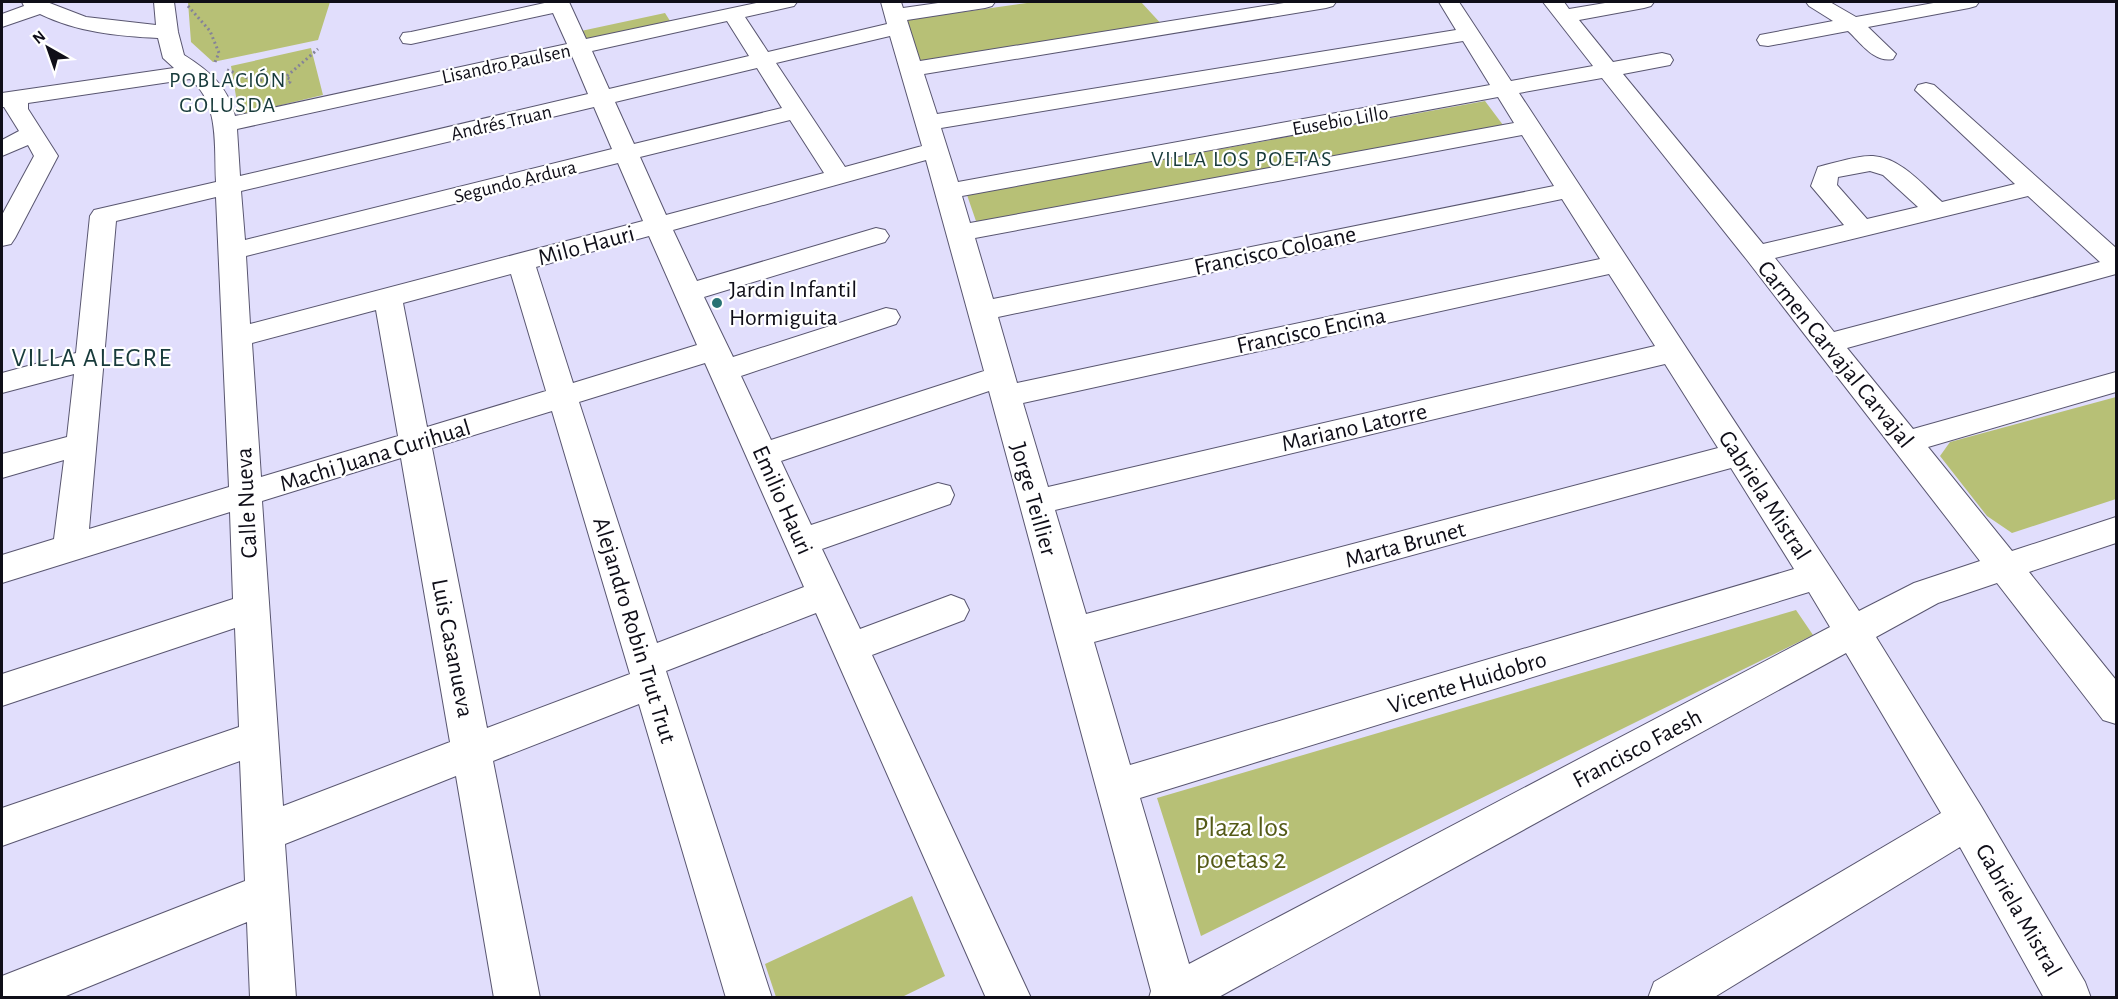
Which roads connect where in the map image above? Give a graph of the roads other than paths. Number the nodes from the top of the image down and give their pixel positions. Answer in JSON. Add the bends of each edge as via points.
{"nodes":[{"id":1,"x":164,"y":2,"type":"edge"},
{"id":2,"x":787,"y":2,"type":"edge"},
{"id":3,"x":985,"y":2,"type":"edge"},
{"id":4,"x":1326,"y":2,"type":"edge"},
{"id":5,"x":1449,"y":2,"type":"edge"},
{"id":6,"x":1644,"y":2,"type":"edge"},
{"id":7,"x":1816,"y":2,"type":"edge"},
{"id":8,"x":1969,"y":2,"type":"edge"},
{"id":9,"x":560,"y":3,"type":"edge"},
{"id":10,"x":36,"y":4,"type":"edge"},
{"id":11,"x":1559,"y":9,"type":"edge"},
{"id":12,"x":732,"y":14,"type":"junction"},
{"id":13,"x":895,"y":15,"type":"edge"},
{"id":14,"x":2,"y":21,"type":"edge"},
{"id":15,"x":1851,"y":23,"type":"junction"},
{"id":16,"x":167,"y":32,"type":"junction"},
{"id":17,"x":1469,"y":34,"type":"junction"},
{"id":18,"x":411,"y":38,"type":"dead end"},
{"id":19,"x":1768,"y":39,"type":"dead end"},
{"id":20,"x":581,"y":47,"type":"junction"},
{"id":21,"x":1885,"y":54,"type":"dead end"},
{"id":22,"x":174,"y":58,"type":"junction"},
{"id":23,"x":764,"y":59,"type":"junction"},
{"id":24,"x":1662,"y":60,"type":"dead end"},
{"id":25,"x":205,"y":67,"type":"junction"},
{"id":26,"x":912,"y":69,"type":"junction"},
{"id":27,"x":1608,"y":70,"type":"junction"},
{"id":28,"x":1506,"y":90,"type":"junction"},
{"id":29,"x":1926,"y":90,"type":"dead end"},
{"id":30,"x":17,"y":97,"type":"edge"},
{"id":31,"x":601,"y":98,"type":"junction"},
{"id":32,"x":797,"y":111,"type":"junction"},
{"id":33,"x":225,"y":125,"type":"junction"},
{"id":34,"x":1529,"y":127,"type":"junction"},
{"id":35,"x":33,"y":133,"type":"junction"},
{"id":36,"x":931,"y":137,"type":"junction"},
{"id":37,"x":2,"y":149,"type":"edge"},
{"id":38,"x":627,"y":153,"type":"junction"},
{"id":39,"x":839,"y":177,"type":"junction"},
{"id":40,"x":229,"y":186,"type":"junction"},
{"id":41,"x":2034,"y":188,"type":"junction"},
{"id":42,"x":1570,"y":190,"type":"junction"},
{"id":43,"x":948,"y":191,"type":"junction"},
{"id":44,"x":10,"y":208,"type":"edge"},
{"id":45,"x":1937,"y":211,"type":"junction"},
{"id":46,"x":658,"y":226,"type":"junction"},
{"id":47,"x":1861,"y":229,"type":"junction"},
{"id":48,"x":959,"y":233,"type":"junction"},
{"id":49,"x":876,"y":236,"type":"dead end"},
{"id":50,"x":2,"y":238,"type":"edge"},
{"id":51,"x":232,"y":251,"type":"junction"},
{"id":52,"x":1757,"y":254,"type":"junction"},
{"id":53,"x":521,"y":263,"type":"junction"},
{"id":54,"x":1617,"y":264,"type":"junction"},
{"id":55,"x":2116,"y":264,"type":"edge"},
{"id":56,"x":688,"y":293,"type":"junction"},
{"id":57,"x":388,"y":298,"type":"junction"},
{"id":58,"x":981,"y":311,"type":"junction"},
{"id":59,"x":886,"y":317,"type":"dead end"},
{"id":60,"x":237,"y":337,"type":"junction"},
{"id":61,"x":1828,"y":343,"type":"junction"},
{"id":62,"x":1673,"y":352,"type":"junction"},
{"id":63,"x":90,"y":359,"type":"junction"},
{"id":64,"x":719,"y":361,"type":"junction"},
{"id":65,"x":2116,"y":382,"type":"edge"},
{"id":66,"x":2,"y":383,"type":"edge"},
{"id":67,"x":1002,"y":386,"type":"junction"},
{"id":68,"x":563,"y":398,"type":"junction"},
{"id":69,"x":1907,"y":442,"type":"junction"},
{"id":70,"x":82,"y":444,"type":"junction"},
{"id":71,"x":414,"y":444,"type":"junction"},
{"id":72,"x":1739,"y":454,"type":"junction"},
{"id":73,"x":763,"y":455,"type":"junction"},
{"id":74,"x":2,"y":466,"type":"edge"},
{"id":75,"x":246,"y":494,"type":"junction"},
{"id":76,"x":938,"y":495,"type":"dead end"},
{"id":77,"x":1035,"y":502,"type":"junction"},
{"id":78,"x":2116,"y":530,"type":"edge"},
{"id":79,"x":802,"y":542,"type":"junction"},
{"id":80,"x":70,"y":548,"type":"junction"},
{"id":81,"x":2005,"y":567,"type":"junction"},
{"id":82,"x":2,"y":569,"type":"edge"},
{"id":83,"x":1817,"y":576,"type":"junction"},
{"id":84,"x":826,"y":594,"type":"junction"},
{"id":85,"x":252,"y":609,"type":"junction"},
{"id":86,"x":951,"y":610,"type":"dead end"},
{"id":87,"x":1853,"y":632,"type":"junction"},
{"id":88,"x":1072,"y":633,"type":"junction"},
{"id":89,"x":850,"y":648,"type":"junction"},
{"id":90,"x":648,"y":673,"type":"junction"},
{"id":91,"x":2,"y":690,"type":"edge"},
{"id":92,"x":2116,"y":708,"type":"edge"},
{"id":93,"x":259,"y":737,"type":"junction"},
{"id":94,"x":473,"y":752,"type":"junction"},
{"id":95,"x":1116,"y":787,"type":"junction"},
{"id":96,"x":1967,"y":820,"type":"junction"},
{"id":97,"x":2,"y":827,"type":"edge"},
{"id":98,"x":264,"y":833,"type":"junction"},
{"id":99,"x":268,"y":893,"type":"junction"},
{"id":100,"x":1174,"y":997,"type":"edge"},
{"id":101,"x":4,"y":998,"type":"edge"},
{"id":102,"x":273,"y":998,"type":"edge"},
{"id":103,"x":517,"y":998,"type":"edge"},
{"id":104,"x":749,"y":998,"type":"edge"},
{"id":105,"x":1009,"y":998,"type":"edge"},
{"id":106,"x":1670,"y":998,"type":"edge"},
{"id":107,"x":2069,"y":998,"type":"edge"}],
"edges":[{"from":1,"to":16,"type":"street"},
{"from":2,"to":12,"type":"street","name":"Lisandro Paulsen"},
{"from":3,"to":13,"type":"street","name":"Andrés Truan"},
{"from":4,"to":26,"type":"street","via":[[1168,18]]},
{"from":5,"to":17,"type":"street","name":"Gabriela Mistral"},
{"from":6,"to":11,"type":"street"},
{"from":7,"to":15,"type":"street"},
{"from":8,"to":15,"type":"street"},
{"from":9,"to":18,"type":"street"},
{"from":9,"to":20,"type":"street","name":"Emilio Hauri"},
{"from":10,"to":14,"type":"street"},
{"from":10,"to":16,"type":"street","via":[[98,28]]},
{"from":11,"to":27,"type":"street","name":"Carmen Carvajal Carvajal"},
{"from":12,"to":20,"type":"street","name":"Lisandro Paulsen","via":[[671,18]]},
{"from":12,"to":23,"type":"street"},
{"from":13,"to":23,"type":"street","name":"Andrés Truan"},
{"from":13,"to":26,"type":"street","name":"Jorge Teillier"},
{"from":15,"to":19,"type":"street"},
{"from":15,"to":21,"type":"street"},
{"from":16,"to":22,"type":"street"},
{"from":17,"to":28,"type":"street","name":"Gabriela Mistral"},
{"from":17,"to":36,"type":"street","name":"Milo Hauri"},
{"from":20,"to":31,"type":"street","name":"Emilio Hauri"},
{"from":20,"to":33,"type":"street","name":"Lisandro Paulsen"},
{"from":22,"to":25,"type":"street","name":"Calle Nueva"},
{"from":22,"to":30,"type":"street","via":[[70,74]]},
{"from":23,"to":31,"type":"street","name":"Andrés Truan"},
{"from":23,"to":32,"type":"street"},
{"from":24,"to":27,"type":"street","name":"Eusebio Lillo"},
{"from":25,"to":30,"type":"street"},
{"from":25,"to":33,"type":"street","name":"Calle Nueva","via":[[205,79],[219,97]]},
{"from":26,"to":36,"type":"street","name":"Jorge Teillier"},
{"from":27,"to":28,"type":"street","name":"Eusebio Lillo"},
{"from":27,"to":52,"type":"street","name":"Carmen Carvajal Carvajal"},
{"from":28,"to":34,"type":"street","name":"Gabriela Mistral"},
{"from":28,"to":43,"type":"street","name":"Eusebio Lillo"},
{"from":29,"to":41,"type":"street"},
{"from":30,"to":35,"type":"street","via":[[16,109]]},
{"from":31,"to":38,"type":"street","name":"Emilio Hauri"},
{"from":31,"to":40,"type":"street","name":"Andrés Truan"},
{"from":32,"to":38,"type":"street","name":"Segundo Ardura"},
{"from":32,"to":39,"type":"street"},
{"from":33,"to":40,"type":"street","name":"Calle Nueva"},
{"from":34,"to":42,"type":"street","name":"Gabriela Mistral"},
{"from":34,"to":48,"type":"street","name":"Eusebio Lillo"},
{"from":35,"to":37,"type":"street"},
{"from":35,"to":44,"type":"street","via":[[46,156]]},
{"from":36,"to":39,"type":"street","name":"Milo Hauri"},
{"from":36,"to":43,"type":"street","name":"Jorge Teillier"},
{"from":38,"to":46,"type":"street","name":"Emilio Hauri"},
{"from":38,"to":51,"type":"street","name":"Segundo Ardura"},
{"from":39,"to":46,"type":"street","name":"Milo Hauri"},
{"from":40,"to":51,"type":"street","name":"Calle Nueva"},
{"from":40,"to":63,"type":"street","name":"Andrés Truan","via":[[103,216]]},
{"from":41,"to":45,"type":"street"},
{"from":41,"to":55,"type":"street"},
{"from":42,"to":54,"type":"street","name":"Gabriela Mistral"},
{"from":42,"to":58,"type":"street","name":"Francisco Coloane"},
{"from":43,"to":48,"type":"street","name":"Jorge Teillier"},
{"from":44,"to":50,"type":"street"},
{"from":45,"to":47,"type":"street"},
{"from":45,"to":47,"type":"street","via":[[1892,170],[1872,163],[1827,172],[1824,186]]},
{"from":46,"to":53,"type":"street","name":"Milo Hauri"},
{"from":46,"to":56,"type":"street","name":"Emilio Hauri"},
{"from":47,"to":52,"type":"street"},
{"from":48,"to":58,"type":"street","name":"Jorge Teillier"},
{"from":49,"to":56,"type":"street"},
{"from":51,"to":60,"type":"street","name":"Calle Nueva"},
{"from":52,"to":61,"type":"street","name":"Carmen Carvajal Carvajal"},
{"from":53,"to":57,"type":"street","name":"Milo Hauri"},
{"from":53,"to":68,"type":"street","name":"Alejandro Robin Trut Trut"},
{"from":54,"to":62,"type":"street","name":"Gabriela Mistral"},
{"from":54,"to":67,"type":"street","name":"Francisco Encina"},
{"from":55,"to":61,"type":"street"},
{"from":56,"to":64,"type":"street","name":"Emilio Hauri"},
{"from":57,"to":60,"type":"street","name":"Milo Hauri"},
{"from":57,"to":71,"type":"street","name":"Luis Casanueva"},
{"from":58,"to":67,"type":"street","name":"Jorge Teillier"},
{"from":59,"to":64,"type":"street","name":"Machi Juana Curihual"},
{"from":60,"to":75,"type":"street","name":"Calle Nueva"},
{"from":61,"to":69,"type":"street","name":"Carmen Carvajal Carvajal"},
{"from":62,"to":72,"type":"street","name":"Gabriela Mistral"},
{"from":62,"to":77,"type":"street","name":"Mariano Latorre"},
{"from":63,"to":66,"type":"street"},
{"from":63,"to":70,"type":"street"},
{"from":64,"to":68,"type":"street","name":"Machi Juana Curihual"},
{"from":64,"to":73,"type":"street","name":"Emilio Hauri"},
{"from":65,"to":69,"type":"street"},
{"from":67,"to":73,"type":"street","name":"Francisco Encina"},
{"from":67,"to":77,"type":"street","name":"Jorge Teillier"},
{"from":68,"to":71,"type":"street","name":"Machi Juana Curihual"},
{"from":68,"to":90,"type":"street","name":"Alejandro Robin Trut Trut"},
{"from":69,"to":81,"type":"street","name":"Carmen Carvajal Carvajal"},
{"from":70,"to":74,"type":"street"},
{"from":70,"to":80,"type":"street"},
{"from":71,"to":75,"type":"street","name":"Machi Juana Curihual"},
{"from":71,"to":94,"type":"street","name":"Luis Casanueva"},
{"from":72,"to":83,"type":"street","name":"Gabriela Mistral"},
{"from":72,"to":88,"type":"street","name":"Marta Brunet"},
{"from":73,"to":79,"type":"street","name":"Emilio Hauri"},
{"from":75,"to":80,"type":"street","name":"Machi Juana Curihual"},
{"from":75,"to":85,"type":"street","name":"Calle Nueva"},
{"from":76,"to":79,"type":"street"},
{"from":77,"to":88,"type":"street","name":"Jorge Teillier"},
{"from":78,"to":81,"type":"street","name":"Francisco Faesh"},
{"from":79,"to":84,"type":"street","name":"Emilio Hauri"},
{"from":80,"to":82,"type":"street","name":"Machi Juana Curihual"},
{"from":81,"to":87,"type":"street","name":"Francisco Faesh","via":[[1926,593]]},
{"from":81,"to":92,"type":"street","name":"Carmen Carvajal Carvajal"},
{"from":83,"to":87,"type":"street","name":"Gabriela Mistral"},
{"from":83,"to":95,"type":"street","name":"Vicente Huidobro"},
{"from":84,"to":89,"type":"street","name":"Emilio Hauri"},
{"from":84,"to":90,"type":"street"},
{"from":85,"to":91,"type":"street"},
{"from":85,"to":93,"type":"street","name":"Calle Nueva"},
{"from":86,"to":89,"type":"street"},
{"from":87,"to":96,"type":"street","name":"Gabriela Mistral"},
{"from":87,"to":100,"type":"street","name":"Francisco Faesh"},
{"from":88,"to":95,"type":"street","name":"Jorge Teillier"},
{"from":89,"to":105,"type":"street","name":"Emilio Hauri"},
{"from":90,"to":94,"type":"street"},
{"from":90,"to":104,"type":"street","name":"Alejandro Robin Trut Trut"},
{"from":93,"to":97,"type":"street"},
{"from":93,"to":98,"type":"street","name":"Calle Nueva"},
{"from":94,"to":98,"type":"street"},
{"from":94,"to":103,"type":"street","name":"Luis Casanueva"},
{"from":95,"to":100,"type":"street","name":"Jorge Teillier"},
{"from":96,"to":106,"type":"street"},
{"from":96,"to":107,"type":"street","name":"Gabriela Mistral"},
{"from":98,"to":99,"type":"street","name":"Calle Nueva"},
{"from":99,"to":101,"type":"street"},
{"from":99,"to":102,"type":"street","name":"Calle Nueva"}]}
